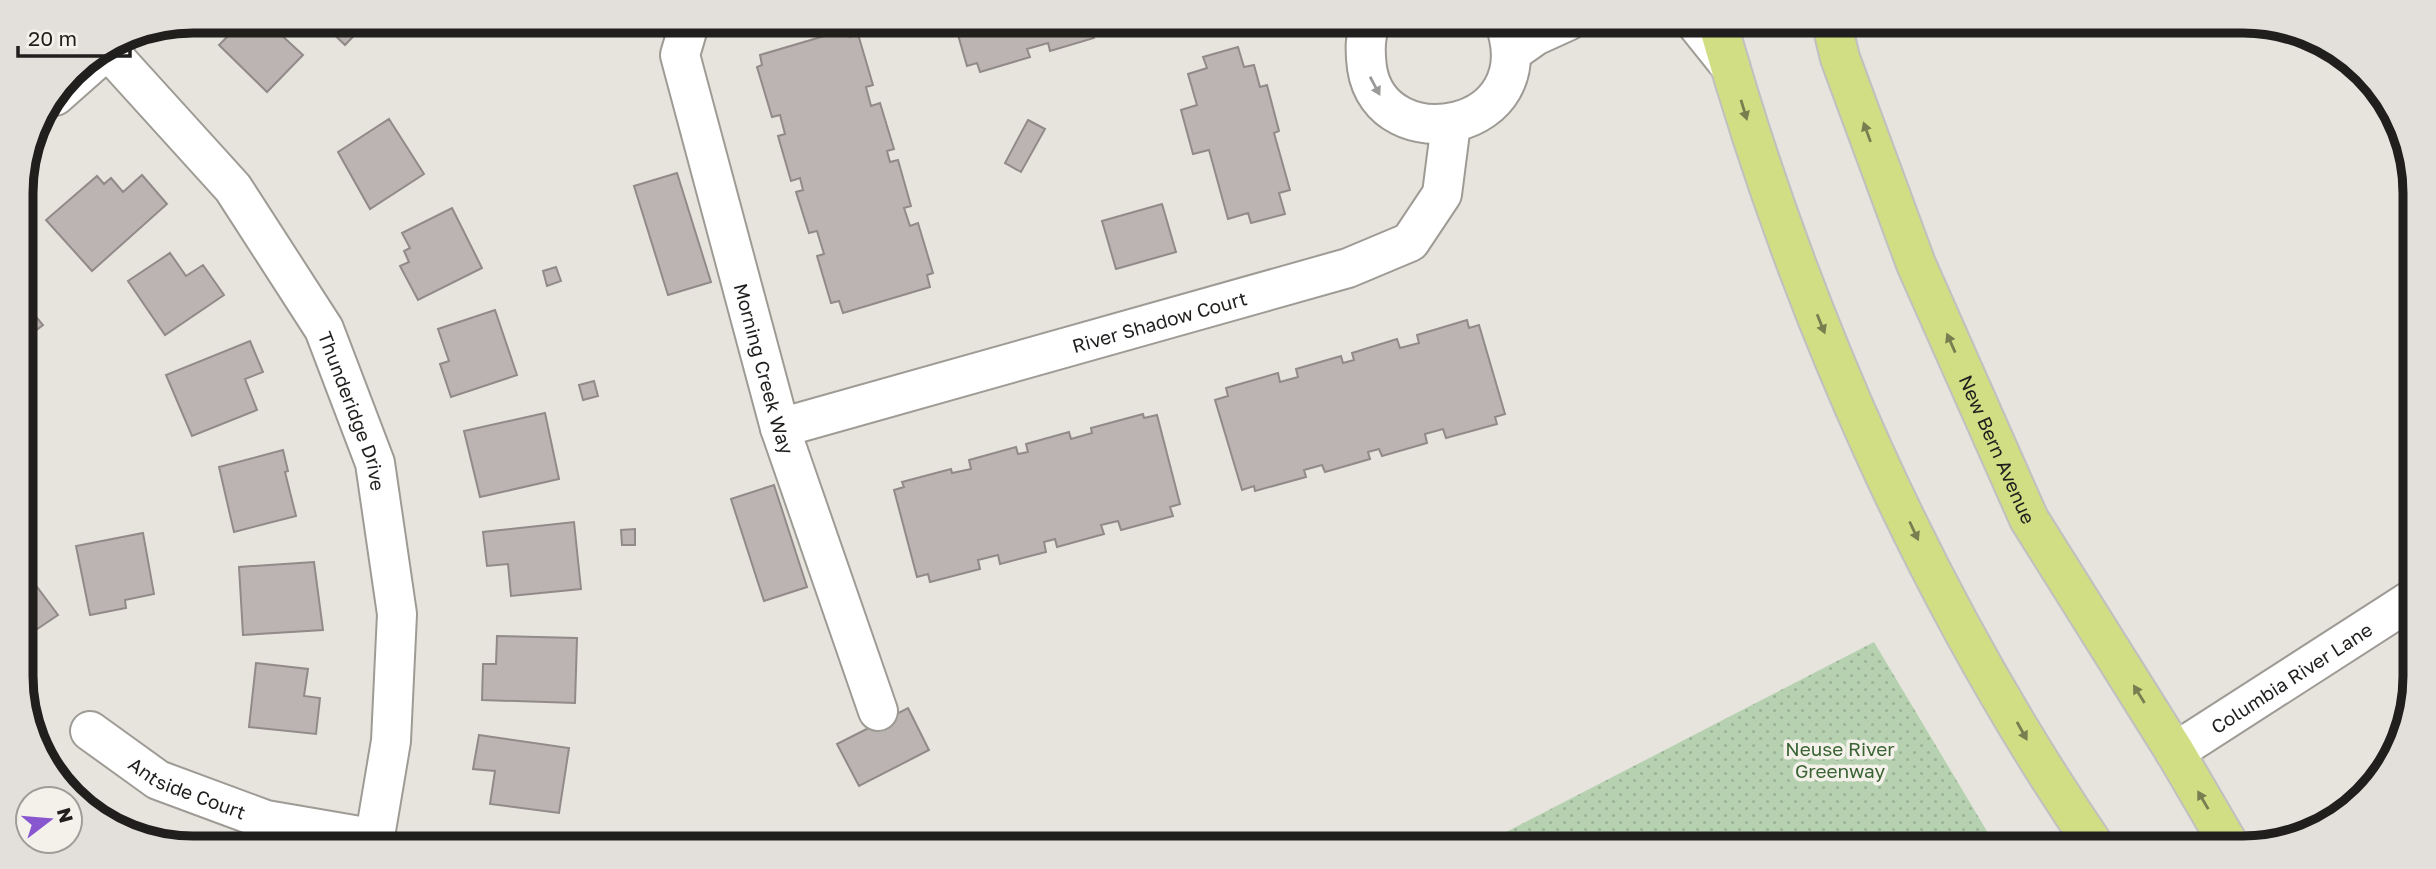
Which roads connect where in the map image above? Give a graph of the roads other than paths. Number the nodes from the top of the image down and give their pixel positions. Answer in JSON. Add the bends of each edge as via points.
{"nodes":[{"id":1,"x":1369,"y":33,"type":"edge"},
{"id":2,"x":1541,"y":33,"type":"edge"},
{"id":3,"x":1704,"y":33,"type":"edge"},
{"id":4,"x":1721,"y":33,"type":"edge"},
{"id":5,"x":1834,"y":33,"type":"edge"},
{"id":6,"x":686,"y":34,"type":"edge"},
{"id":7,"x":1508,"y":37,"type":"edge"},
{"id":8,"x":116,"y":53,"type":"edge"},
{"id":9,"x":1730,"y":66,"type":"junction"},
{"id":10,"x":1451,"y":124,"type":"junction"},
{"id":11,"x":780,"y":428,"type":"junction"},
{"id":12,"x":2403,"y":605,"type":"edge"},
{"id":13,"x":878,"y":711,"type":"dead end"},
{"id":14,"x":90,"y":731,"type":"dead end"},
{"id":15,"x":2175,"y":752,"type":"junction"},
{"id":16,"x":2087,"y":835,"type":"edge"},
{"id":17,"x":2223,"y":835,"type":"edge"},
{"id":18,"x":338,"y":836,"type":"edge"},
{"id":19,"x":376,"y":836,"type":"edge"}],
"edges":[{"from":1,"to":10,"type":"street","one_way":true,"via":[[1365,50],[1368,74],[1380,96],[1398,113],[1420,123]]},
{"from":2,"to":7,"type":"street"},
{"from":3,"to":9,"type":"street"},
{"from":4,"to":9,"type":"main road"},
{"from":15,"to":5,"type":"main road","name":"New Bern Avenue","one_way":true,"via":[[2029,519],[1916,264]]},
{"from":6,"to":11,"type":"street","name":"Morning Creek Way","via":[[680,55]]},
{"from":7,"to":10,"type":"street","via":[[1504,86],[1489,106],[1468,120]]},
{"from":8,"to":19,"type":"street","name":"Thunderidge Drive","via":[[233,188],[324,329],[375,463],[397,614],[391,741]]},
{"from":9,"to":16,"type":"main road","one_way":true,"via":[[1775,212],[1851,399],[1942,591],[2048,777]]},
{"from":10,"to":11,"type":"street","name":"River Shadow Court","via":[[1442,194],[1410,242],[1348,268]]},
{"from":11,"to":13,"type":"street","name":"Morning Creek Way"},
{"from":12,"to":15,"type":"street","name":"Columbia River Lane"},
{"from":14,"to":18,"type":"street","name":"Antside Court","via":[[158,780],[266,820]]},
{"from":17,"to":15,"type":"main road","name":"New Bern Avenue","one_way":true}]}
